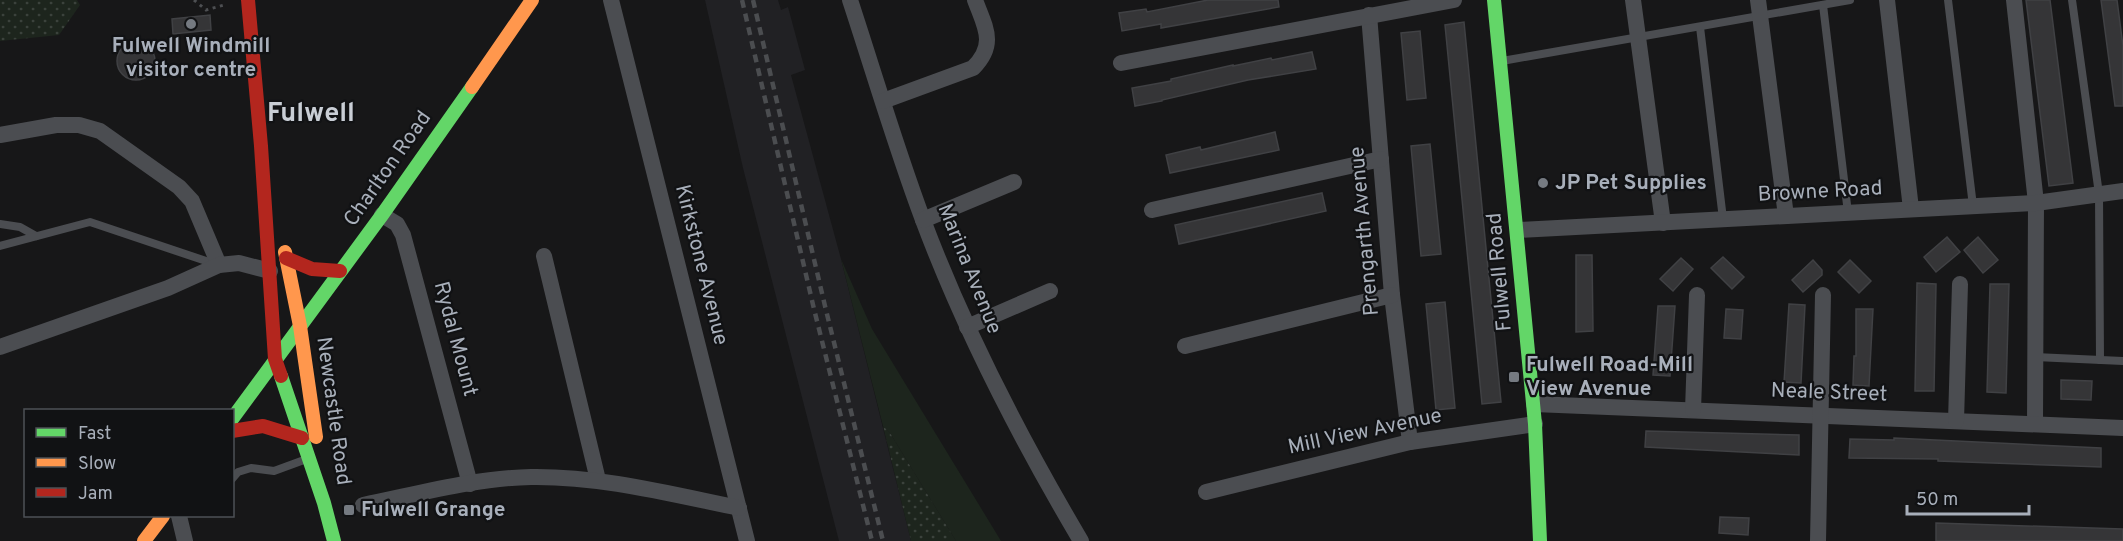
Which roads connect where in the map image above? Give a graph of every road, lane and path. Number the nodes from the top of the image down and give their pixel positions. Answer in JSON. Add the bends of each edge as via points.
{"nodes":[{"id":1,"x":194,"y":0,"type":"edge"},
{"id":2,"x":248,"y":0,"type":"edge"},
{"id":3,"x":532,"y":0,"type":"edge"},
{"id":4,"x":611,"y":0,"type":"edge"},
{"id":5,"x":850,"y":0,"type":"edge"},
{"id":6,"x":975,"y":0,"type":"edge"},
{"id":7,"x":1454,"y":0,"type":"edge"},
{"id":8,"x":1494,"y":0,"type":"edge"},
{"id":9,"x":1633,"y":0,"type":"edge"},
{"id":10,"x":1850,"y":0,"type":"edge"},
{"id":11,"x":1887,"y":0,"type":"edge"},
{"id":12,"x":1948,"y":0,"type":"edge"},
{"id":13,"x":2014,"y":0,"type":"edge"},
{"id":14,"x":2072,"y":0,"type":"edge"},
{"id":15,"x":225,"y":5,"type":"dead end"},
{"id":16,"x":1823,"y":5,"type":"junction"},
{"id":17,"x":1759,"y":8,"type":"edge"},
{"id":18,"x":1369,"y":15,"type":"junction"},
{"id":19,"x":1700,"y":27,"type":"junction"},
{"id":20,"x":1639,"y":38,"type":"junction"},
{"id":21,"x":1501,"y":61,"type":"junction"},
{"id":22,"x":1121,"y":63,"type":"dead end"},
{"id":23,"x":883,"y":101,"type":"junction"},
{"id":24,"x":0,"y":135,"type":"edge"},
{"id":25,"x":261,"y":146,"type":"junction"},
{"id":26,"x":1381,"y":159,"type":"junction"},
{"id":27,"x":1014,"y":182,"type":"dead end"},
{"id":28,"x":2123,"y":191,"type":"edge"},
{"id":29,"x":2099,"y":194,"type":"junction"},
{"id":30,"x":2036,"y":203,"type":"junction"},
{"id":31,"x":1973,"y":206,"type":"junction"},
{"id":32,"x":1911,"y":209,"type":"junction"},
{"id":33,"x":1152,"y":210,"type":"dead end"},
{"id":34,"x":1848,"y":213,"type":"junction"},
{"id":35,"x":382,"y":215,"type":"junction"},
{"id":36,"x":1786,"y":216,"type":"junction"},
{"id":37,"x":1723,"y":219,"type":"junction"},
{"id":38,"x":923,"y":220,"type":"junction"},
{"id":39,"x":1663,"y":223,"type":"junction"},
{"id":40,"x":0,"y":224,"type":"edge"},
{"id":41,"x":1518,"y":230,"type":"junction"},
{"id":42,"x":36,"y":236,"type":"junction"},
{"id":43,"x":0,"y":246,"type":"edge"},
{"id":44,"x":544,"y":256,"type":"dead end"},
{"id":45,"x":286,"y":258,"type":"junction"},
{"id":46,"x":219,"y":265,"type":"junction"},
{"id":47,"x":340,"y":271,"type":"junction"},
{"id":48,"x":270,"y":272,"type":"junction"},
{"id":49,"x":1960,"y":284,"type":"dead end"},
{"id":50,"x":1050,"y":291,"type":"dead end"},
{"id":51,"x":1392,"y":295,"type":"junction"},
{"id":52,"x":1697,"y":295,"type":"dead end"},
{"id":53,"x":1823,"y":295,"type":"dead end"},
{"id":54,"x":300,"y":326,"type":"junction"},
{"id":55,"x":967,"y":327,"type":"junction"},
{"id":56,"x":1185,"y":346,"type":"dead end"},
{"id":57,"x":0,"y":347,"type":"edge"},
{"id":58,"x":2035,"y":357,"type":"junction"},
{"id":59,"x":276,"y":359,"type":"junction"},
{"id":60,"x":2100,"y":360,"type":"junction"},
{"id":61,"x":2123,"y":361,"type":"edge"},
{"id":62,"x":1534,"y":404,"type":"junction"},
{"id":63,"x":1693,"y":410,"type":"junction"},
{"id":64,"x":234,"y":416,"type":"edge"},
{"id":65,"x":1821,"y":416,"type":"junction"},
{"id":66,"x":1956,"y":421,"type":"junction"},
{"id":67,"x":1535,"y":424,"type":"junction"},
{"id":68,"x":2034,"y":424,"type":"junction"},
{"id":69,"x":2123,"y":428,"type":"edge"},
{"id":70,"x":234,"y":431,"type":"edge"},
{"id":71,"x":302,"y":438,"type":"junction"},
{"id":72,"x":1410,"y":442,"type":"junction"},
{"id":73,"x":309,"y":459,"type":"junction"},
{"id":74,"x":234,"y":477,"type":"edge"},
{"id":75,"x":598,"y":480,"type":"junction"},
{"id":76,"x":470,"y":484,"type":"junction"},
{"id":77,"x":1206,"y":492,"type":"dead end"},
{"id":78,"x":324,"y":503,"type":"junction"},
{"id":79,"x":363,"y":505,"type":"dead end"},
{"id":80,"x":739,"y":508,"type":"junction"},
{"id":81,"x":162,"y":517,"type":"edge"},
{"id":82,"x":178,"y":517,"type":"edge"},
{"id":83,"x":144,"y":541,"type":"edge"},
{"id":84,"x":185,"y":541,"type":"edge"},
{"id":85,"x":334,"y":541,"type":"edge"},
{"id":86,"x":747,"y":541,"type":"edge"},
{"id":87,"x":1081,"y":541,"type":"edge"},
{"id":88,"x":1540,"y":541,"type":"edge"},
{"id":89,"x":1818,"y":541,"type":"edge"}],
"edges":[{"from":1,"to":15,"type":"path","via":[[206,10]]},
{"from":2,"to":25,"type":"main road"},
{"from":3,"to":35,"type":"main road","name":"Charlton Road"},
{"from":4,"to":80,"type":"street","name":"Kirkstone Avenue"},
{"from":5,"to":23,"type":"street","name":"Marina Avenue"},
{"from":6,"to":23,"type":"street","via":[[987,34],[982,59],[973,68]]},
{"from":7,"to":18,"type":"street"},
{"from":8,"to":21,"type":"main road","name":"Fulwell Road"},
{"from":9,"to":20,"type":"street"},
{"from":10,"to":16,"type":"lane"},
{"from":11,"to":32,"type":"street"},
{"from":12,"to":31,"type":"lane"},
{"from":13,"to":30,"type":"street"},
{"from":14,"to":29,"type":"lane"},
{"from":16,"to":17,"type":"lane"},
{"from":16,"to":34,"type":"lane"},
{"from":17,"to":19,"type":"lane"},
{"from":17,"to":36,"type":"street"},
{"from":18,"to":22,"type":"street"},
{"from":18,"to":26,"type":"street","name":"Prengarth Avenue"},
{"from":19,"to":20,"type":"lane"},
{"from":19,"to":37,"type":"lane"},
{"from":20,"to":21,"type":"lane"},
{"from":20,"to":39,"type":"street"},
{"from":21,"to":41,"type":"main road","name":"Fulwell Road"},
{"from":23,"to":38,"type":"street","name":"Marina Avenue"},
{"from":24,"to":46,"type":"street","via":[[56,125],[79,125],[99,131],[179,187],[192,201]]},
{"from":25,"to":45,"type":"main road","name":"Newcastle Road"},
{"from":25,"to":48,"type":"main road","name":"Newcastle Road"},
{"from":26,"to":33,"type":"street"},
{"from":26,"to":51,"type":"street","name":"Prengarth Avenue"},
{"from":27,"to":38,"type":"street"},
{"from":28,"to":29,"type":"street","name":"Browne Road"},
{"from":29,"to":30,"type":"street","name":"Browne Road"},
{"from":29,"to":60,"type":"lane"},
{"from":30,"to":31,"type":"street","name":"Browne Road"},
{"from":30,"to":58,"type":"street"},
{"from":31,"to":32,"type":"street","name":"Browne Road"},
{"from":32,"to":34,"type":"street","name":"Browne Road"},
{"from":34,"to":36,"type":"street","name":"Browne Road"},
{"from":35,"to":47,"type":"main road","name":"Charlton Road"},
{"from":35,"to":76,"type":"street","name":"Rydal Mount","via":[[397,224],[404,235]]},
{"from":36,"to":37,"type":"street","name":"Browne Road"},
{"from":37,"to":39,"type":"street","name":"Browne Road"},
{"from":38,"to":55,"type":"street","name":"Marina Avenue"},
{"from":39,"to":41,"type":"street","name":"Browne Road"},
{"from":40,"to":42,"type":"lane","via":[[21,227]]},
{"from":41,"to":62,"type":"main road","name":"Fulwell Road"},
{"from":42,"to":43,"type":"lane"},
{"from":42,"to":46,"type":"lane","via":[[90,222]]},
{"from":44,"to":75,"type":"street"},
{"from":45,"to":47,"type":"main road","via":[[312,269]]},
{"from":45,"to":54,"type":"main road","name":"Newcastle Road"},
{"from":46,"to":48,"type":"street","via":[[239,263]]},
{"from":46,"to":57,"type":"street","via":[[168,288]]},
{"from":47,"to":54,"type":"main road","name":"Charlton Road"},
{"from":48,"to":59,"type":"main road","name":"Newcastle Road"},
{"from":49,"to":66,"type":"street"},
{"from":50,"to":55,"type":"street"},
{"from":51,"to":56,"type":"street"},
{"from":51,"to":72,"type":"street","name":"Prengarth Avenue"},
{"from":52,"to":63,"type":"street"},
{"from":53,"to":65,"type":"street"},
{"from":54,"to":59,"type":"main road","name":"Charlton Road"},
{"from":54,"to":78,"type":"main road","name":"Newcastle Road"},
{"from":55,"to":87,"type":"street","name":"Marina Avenue","via":[[1000,398]]},
{"from":58,"to":60,"type":"lane"},
{"from":58,"to":68,"type":"street"},
{"from":59,"to":64,"type":"main road","name":"Charlton Road"},
{"from":59,"to":71,"type":"main road","name":"Newcastle Road"},
{"from":60,"to":61,"type":"lane"},
{"from":62,"to":63,"type":"street","name":"Neale Street"},
{"from":62,"to":67,"type":"main road","name":"Fulwell Road"},
{"from":63,"to":65,"type":"street","name":"Neale Street"},
{"from":65,"to":66,"type":"street","name":"Neale Street"},
{"from":65,"to":89,"type":"street"},
{"from":66,"to":68,"type":"street","name":"Neale Street"},
{"from":67,"to":72,"type":"street","name":"Mill View Avenue"},
{"from":67,"to":88,"type":"main road","name":"Fulwell Road"},
{"from":68,"to":69,"type":"street","name":"Neale Street"},
{"from":70,"to":71,"type":"main road","via":[[263,426]]},
{"from":71,"to":73,"type":"main road","name":"Newcastle Road"},
{"from":72,"to":77,"type":"street","name":"Mill View Avenue"},
{"from":73,"to":74,"type":"lane","via":[[274,471],[251,468]]},
{"from":73,"to":78,"type":"main road","name":"Newcastle Road"},
{"from":75,"to":76,"type":"street","via":[[530,477]]},
{"from":75,"to":80,"type":"street"},
{"from":76,"to":79,"type":"street"},
{"from":78,"to":85,"type":"main road","name":"Newcastle Road"},
{"from":80,"to":86,"type":"street","name":"Kirkstone Avenue"},
{"from":81,"to":83,"type":"main road"},
{"from":82,"to":84,"type":"street"}]}
